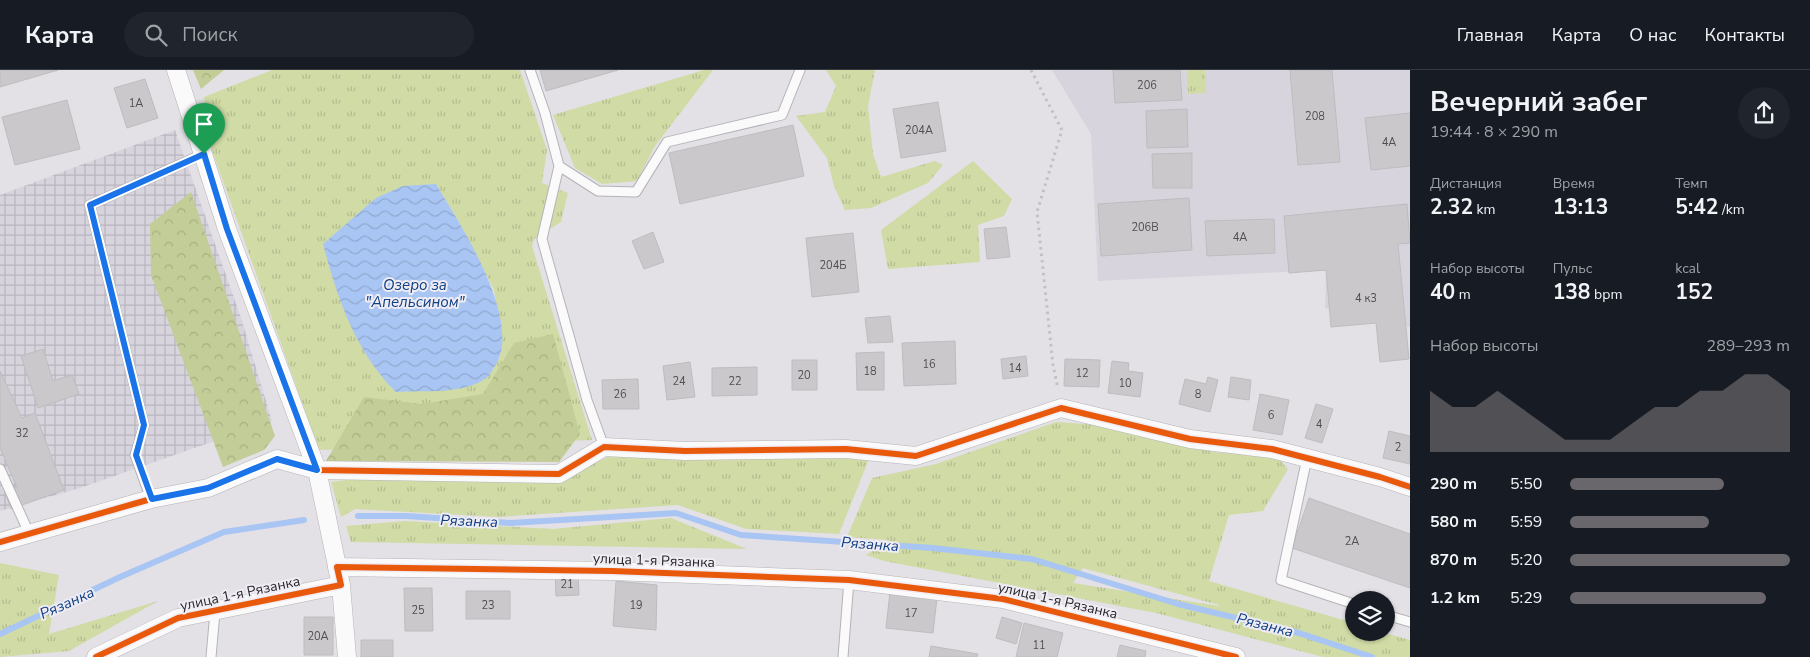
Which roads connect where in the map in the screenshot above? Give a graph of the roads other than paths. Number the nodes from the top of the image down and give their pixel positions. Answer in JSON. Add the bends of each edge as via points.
{"nodes":[{"id":1,"x":176,"y":70,"type":"edge"},
{"id":2,"x":530,"y":70,"type":"edge"},
{"id":3,"x":800,"y":70,"type":"edge"},
{"id":4,"x":204,"y":154,"type":"junction"},
{"id":5,"x":559,"y":166,"type":"junction"},
{"id":6,"x":604,"y":447,"type":"junction"},
{"id":7,"x":1307,"y":458,"type":"junction"},
{"id":8,"x":0,"y":469,"type":"edge"},
{"id":9,"x":317,"y":470,"type":"junction"},
{"id":10,"x":1410,"y":487,"type":"edge"},
{"id":11,"x":152,"y":499,"type":"junction"},
{"id":12,"x":29,"y":533,"type":"junction"},
{"id":13,"x":0,"y":542,"type":"edge"},
{"id":14,"x":337,"y":567,"type":"junction"},
{"id":15,"x":849,"y":580,"type":"junction"},
{"id":16,"x":341,"y":585,"type":"junction"},
{"id":17,"x":1345,"y":601,"type":"edge"},
{"id":18,"x":215,"y":612,"type":"junction"},
{"id":19,"x":1395,"y":617,"type":"edge"},
{"id":20,"x":1410,"y":622,"type":"edge"},
{"id":21,"x":96,"y":657,"type":"edge"},
{"id":22,"x":211,"y":657,"type":"edge"},
{"id":23,"x":346,"y":657,"type":"edge"},
{"id":24,"x":843,"y":657,"type":"edge"},
{"id":25,"x":1236,"y":657,"type":"edge"}],
"edges":[{"from":1,"to":4,"type":"street"},
{"from":2,"to":5,"type":"lane"},
{"from":3,"to":5,"type":"lane","via":[[782,115],[667,142],[636,192],[598,191]]},
{"from":4,"to":9,"type":"street","via":[[227,229]]},
{"from":4,"to":11,"type":"lane","via":[[90,205],[144,425],[136,455]]},
{"from":5,"to":6,"type":"lane","via":[[542,239],[587,400]]},
{"from":6,"to":7,"type":"street","via":[[685,452],[846,449],[916,456],[1061,408],[1190,439],[1272,449]]},
{"from":6,"to":9,"type":"street","via":[[559,474]]},
{"from":7,"to":10,"type":"street"},
{"from":7,"to":17,"type":"lane","via":[[1281,580]]},
{"from":8,"to":12,"type":"lane"},
{"from":9,"to":11,"type":"street","via":[[277,459],[208,488]]},
{"from":9,"to":14,"type":"street"},
{"from":11,"to":12,"type":"street"},
{"from":12,"to":13,"type":"street"},
{"from":14,"to":15,"type":"street","name":"улица 1-я Рязанка","via":[[612,571]]},
{"from":14,"to":16,"type":"street"},
{"from":15,"to":24,"type":"lane"},
{"from":15,"to":25,"type":"street","name":"улица 1-я Рязанка","via":[[1003,599]]},
{"from":16,"to":18,"type":"street","name":"улица 1-я Рязанка"},
{"from":16,"to":23,"type":"street"},
{"from":18,"to":21,"type":"street","name":"улица 1-я Рязанка","via":[[178,618]]},
{"from":18,"to":22,"type":"lane"},
{"from":19,"to":20,"type":"lane"}]}
